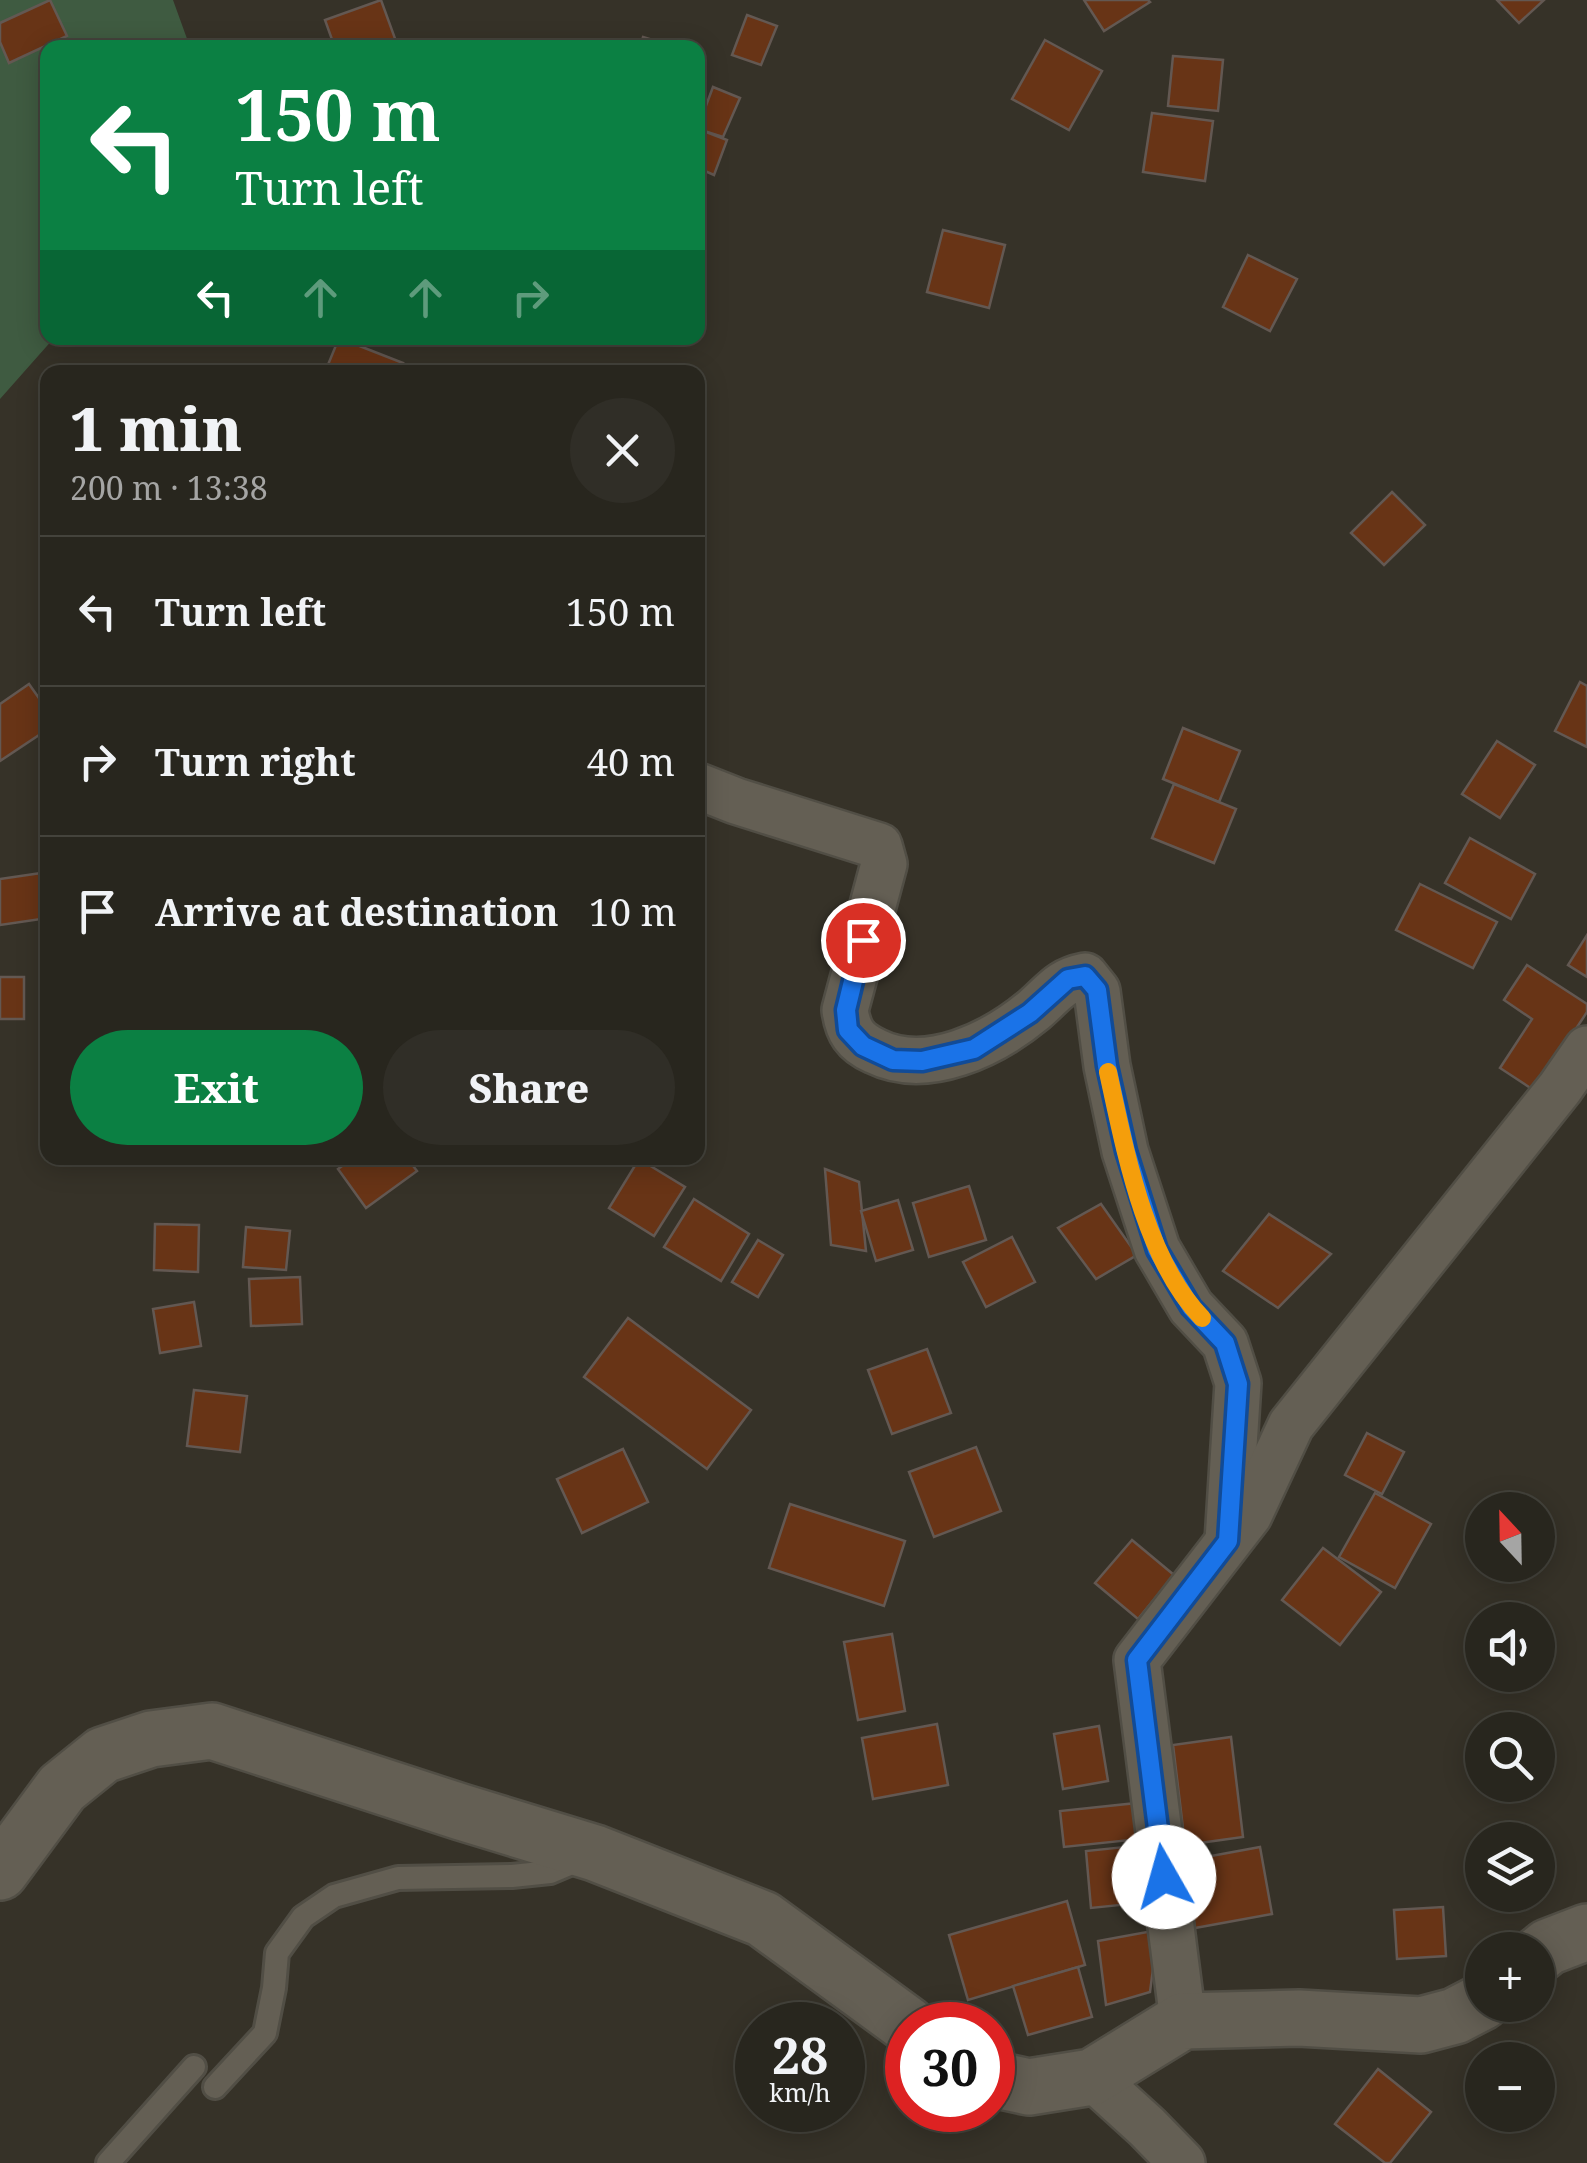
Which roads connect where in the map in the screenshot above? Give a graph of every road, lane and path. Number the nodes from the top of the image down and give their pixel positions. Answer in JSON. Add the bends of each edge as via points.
{"nodes":[{"id":1,"x":705,"y":789,"type":"edge"},
{"id":2,"x":1587,"y":1049,"type":"edge"},
{"id":3,"x":1228,"y":1541,"type":"junction"},
{"id":4,"x":595,"y":1853,"type":"junction"},
{"id":5,"x":0,"y":1872,"type":"edge"},
{"id":6,"x":1587,"y":1932,"type":"edge"},
{"id":7,"x":1555,"y":1943,"type":"edge"},
{"id":8,"x":885,"y":2008,"type":"edge"},
{"id":9,"x":1465,"y":2010,"type":"edge"},
{"id":10,"x":1183,"y":2021,"type":"junction"},
{"id":11,"x":194,"y":2066,"type":"dead end"},
{"id":12,"x":1092,"y":2077,"type":"junction"},
{"id":13,"x":1015,"y":2084,"type":"edge"},
{"id":14,"x":215,"y":2087,"type":"dead end"},
{"id":15,"x":108,"y":2163,"type":"edge"},
{"id":16,"x":1182,"y":2163,"type":"edge"}],
"edges":[{"from":1,"to":3,"type":"street","via":[[879,846],[884,864],[846,1010],[848,1030],[863,1046],[893,1060],[922,1061],[974,1049],[1068,979],[1085,976],[1097,990],[1126,1151],[1157,1250],[1191,1307],[1225,1343],[1238,1384]]},
{"from":2,"to":3,"type":"street","via":[[1291,1425],[1248,1515]]},
{"from":3,"to":10,"type":"street","via":[[1137,1660]]},
{"from":4,"to":5,"type":"street","via":[[212,1731],[103,1754],[62,1788]]},
{"from":4,"to":8,"type":"street","via":[[763,1920]]},
{"from":4,"to":14,"type":"lane","via":[[550,1872],[398,1878],[334,1896],[303,1918],[277,1953],[264,2032]]},
{"from":6,"to":7,"type":"street"},
{"from":9,"to":10,"type":"street","via":[[1421,2025]]},
{"from":10,"to":12,"type":"street"},
{"from":11,"to":15,"type":"lane"},
{"from":12,"to":13,"type":"street"},
{"from":12,"to":16,"type":"street"}]}
